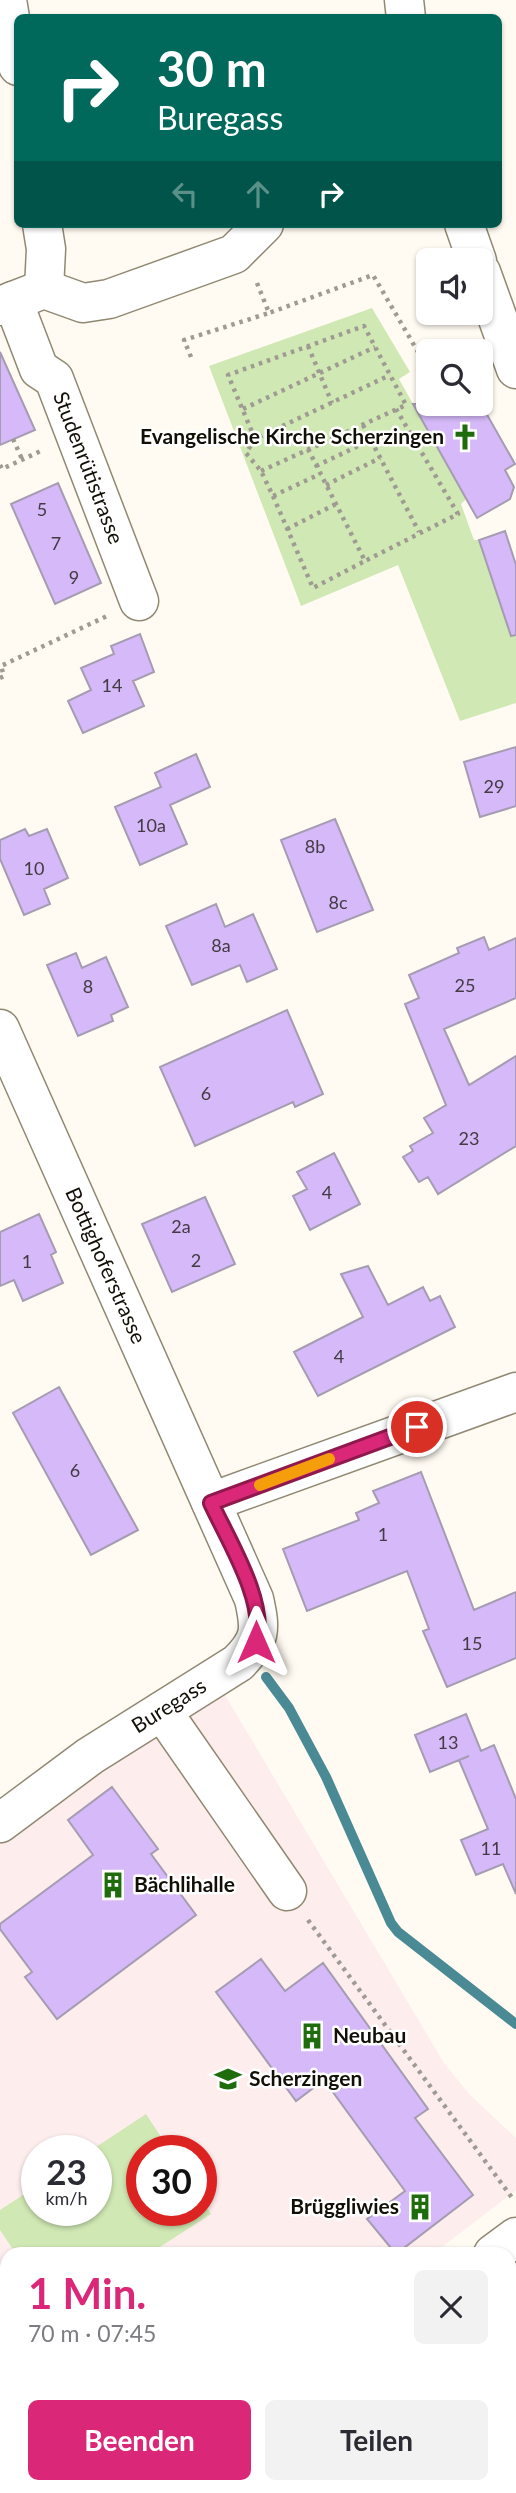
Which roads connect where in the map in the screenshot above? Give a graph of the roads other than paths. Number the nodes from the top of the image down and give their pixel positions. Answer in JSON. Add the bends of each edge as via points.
{"nodes":[{"id":1,"x":7,"y":0,"type":"edge"},
{"id":2,"x":14,"y":42,"type":"edge"},
{"id":3,"x":43,"y":228,"type":"edge"},
{"id":4,"x":260,"y":228,"type":"edge"},
{"id":5,"x":465,"y":228,"type":"edge"},
{"id":6,"x":472,"y":248,"type":"edge"},
{"id":7,"x":19,"y":299,"type":"edge"},
{"id":8,"x":493,"y":305,"type":"edge"},
{"id":9,"x":516,"y":369,"type":"edge"},
{"id":10,"x":139,"y":601,"type":"road end"},
{"id":11,"x":0,"y":1029,"type":"edge"},
{"id":12,"x":516,"y":1392,"type":"edge"},
{"id":13,"x":211,"y":1503,"type":"junction"},
{"id":14,"x":162,"y":1711,"type":"junction"},
{"id":15,"x":0,"y":1823,"type":"edge"},
{"id":16,"x":286,"y":1891,"type":"road end"}],
"edges":[{"from":1,"to":2,"type":"street"},
{"from":3,"to":7,"type":"street","via":[[46,249]]},
{"from":4,"to":7,"type":"street","via":[[234,254],[108,299],[83,303]]},
{"from":5,"to":6,"type":"street"},
{"from":7,"to":10,"type":"street","name":"Studenrütistrasse","via":[[39,369],[54,379]]},
{"from":8,"to":9,"type":"street"},
{"from":11,"to":13,"type":"street","name":"Bottighoferstrasse"},
{"from":12,"to":13,"type":"street"},
{"from":13,"to":14,"type":"street","name":"Buregass","via":[[254,1599],[260,1628],[256,1642],[238,1663]]},
{"from":14,"to":15,"type":"street","name":"Buregass","via":[[90,1756]]},
{"from":14,"to":16,"type":"street"}]}
